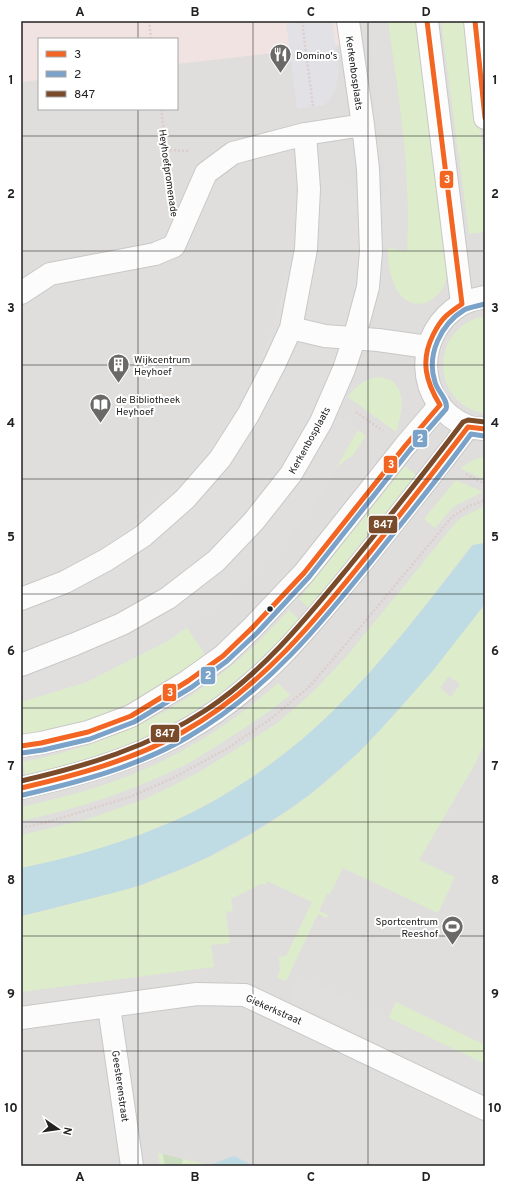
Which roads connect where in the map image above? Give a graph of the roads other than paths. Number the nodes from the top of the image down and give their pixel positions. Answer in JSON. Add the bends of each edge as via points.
{"nodes":[{"id":1,"x":348,"y":21,"type":"edge"},
{"id":2,"x":427,"y":21,"type":"edge"},
{"id":3,"x":475,"y":21,"type":"edge"},
{"id":4,"x":485,"y":118,"type":"edge"},
{"id":5,"x":363,"y":125,"type":"junction"},
{"id":6,"x":311,"y":133,"type":"junction"},
{"id":7,"x":21,"y":293,"type":"edge"},
{"id":8,"x":485,"y":297,"type":"edge"},
{"id":9,"x":462,"y":304,"type":"junction"},
{"id":10,"x":291,"y":328,"type":"junction"},
{"id":11,"x":354,"y":339,"type":"junction"},
{"id":12,"x":428,"y":347,"type":"junction"},
{"id":13,"x":440,"y":406,"type":"junction"},
{"id":14,"x":476,"y":428,"type":"edge"},
{"id":15,"x":21,"y":599,"type":"edge"},
{"id":16,"x":21,"y":665,"type":"edge"},
{"id":17,"x":21,"y":746,"type":"edge"},
{"id":18,"x":21,"y":788,"type":"edge"},
{"id":19,"x":109,"y":1007,"type":"junction"},
{"id":20,"x":21,"y":1018,"type":"edge"},
{"id":21,"x":485,"y":1109,"type":"edge"},
{"id":22,"x":132,"y":1166,"type":"edge"}],
"edges":[{"from":1,"to":5,"type":"street","name":"Kerkenbosplaats"},
{"from":2,"to":9,"type":"street"},
{"from":3,"to":4,"type":"street"},
{"from":5,"to":6,"type":"street"},
{"from":5,"to":11,"type":"street","name":"Kerkenbosplaats","via":[[368,169],[371,251],[368,287]]},
{"from":6,"to":7,"type":"street","via":[[233,153],[206,173],[174,246],[155,254],[50,274]]},
{"from":6,"to":10,"type":"street","via":[[306,249]]},
{"from":8,"to":9,"type":"street"},
{"from":9,"to":12,"type":"street","via":[[443,318],[432,334]]},
{"from":10,"to":11,"type":"street","via":[[325,336]]},
{"from":10,"to":15,"type":"street","via":[[248,415],[220,459],[184,499],[143,536],[106,560],[65,582]]},
{"from":11,"to":12,"type":"street"},
{"from":11,"to":16,"type":"street","name":"Kerkenbosplaats","via":[[321,422],[291,474],[254,521],[216,561],[168,598],[122,624]]},
{"from":12,"to":13,"type":"street","via":[[425,362],[428,382]]},
{"from":13,"to":14,"type":"street","via":[[450,417]]},
{"from":13,"to":17,"type":"street","via":[[304,573],[223,656],[131,716],[88,732]]},
{"from":14,"to":18,"type":"street","via":[[436,470],[287,651],[255,682],[223,707],[184,732],[141,753],[97,769]]},
{"from":19,"to":20,"type":"street","name":"Giekerkstraat"},
{"from":19,"to":21,"type":"street","name":"Giekerkstraat","via":[[197,994],[245,995]]},
{"from":19,"to":22,"type":"street","name":"Geesterenstraat"}]}
